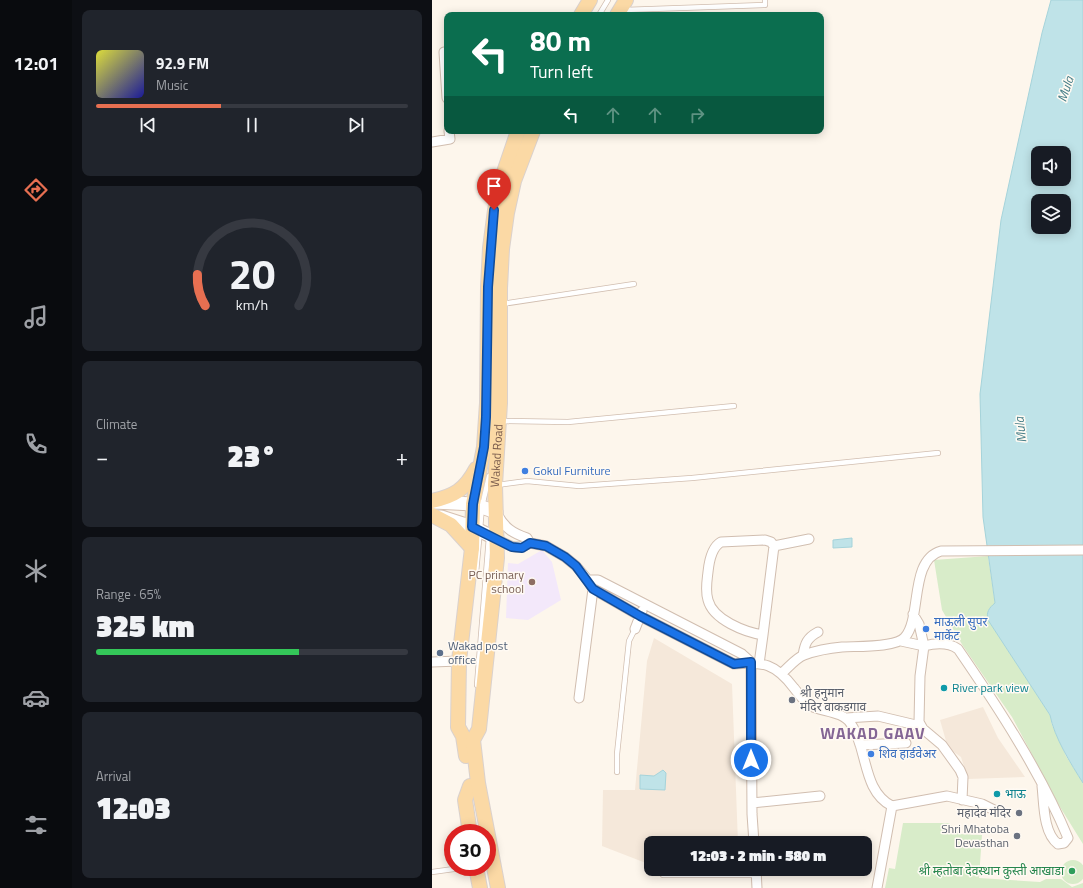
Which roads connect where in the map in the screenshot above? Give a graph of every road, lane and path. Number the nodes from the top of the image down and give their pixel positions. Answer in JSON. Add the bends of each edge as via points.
{"nodes":[{"id":1,"x":590,"y":0,"type":"edge"},
{"id":2,"x":608,"y":0,"type":"edge"},
{"id":3,"x":765,"y":0,"type":"edge"},
{"id":4,"x":621,"y":8,"type":"edge"},
{"id":5,"x":583,"y":12,"type":"edge"},
{"id":6,"x":601,"y":12,"type":"edge"},
{"id":7,"x":449,"y":134,"type":"edge"},
{"id":8,"x":524,"y":134,"type":"edge"},
{"id":9,"x":525,"y":134,"type":"edge"},
{"id":10,"x":432,"y":142,"type":"edge"},
{"id":11,"x":515,"y":158,"type":"dead end"},
{"id":12,"x":501,"y":216,"type":"dead end"},
{"id":13,"x":499,"y":223,"type":"dead end"},
{"id":14,"x":634,"y":284,"type":"dead end"},
{"id":15,"x":501,"y":304,"type":"junction"},
{"id":16,"x":734,"y":406,"type":"dead end"},
{"id":17,"x":499,"y":421,"type":"junction"},
{"id":18,"x":487,"y":452,"type":"junction"},
{"id":19,"x":938,"y":454,"type":"dead end"},
{"id":20,"x":489,"y":472,"type":"dead end"},
{"id":21,"x":492,"y":482,"type":"junction"},
{"id":22,"x":432,"y":501,"type":"edge"},
{"id":23,"x":486,"y":508,"type":"junction"},
{"id":24,"x":432,"y":514,"type":"edge"},
{"id":25,"x":485,"y":534,"type":"junction"},
{"id":26,"x":809,"y":539,"type":"dead end"},
{"id":27,"x":530,"y":543,"type":"junction"},
{"id":28,"x":774,"y":546,"type":"junction"},
{"id":29,"x":472,"y":548,"type":"junction"},
{"id":30,"x":1083,"y":550,"type":"edge"},
{"id":31,"x":475,"y":579,"type":"dead end"},
{"id":32,"x":588,"y":580,"type":"junction"},
{"id":33,"x":593,"y":589,"type":"junction"},
{"id":34,"x":644,"y":604,"type":"junction"},
{"id":35,"x":913,"y":614,"type":"junction"},
{"id":36,"x":640,"y":616,"type":"junction"},
{"id":37,"x":635,"y":629,"type":"joint"},
{"id":38,"x":468,"y":632,"type":"dead end"},
{"id":39,"x":818,"y":632,"type":"dead end"},
{"id":40,"x":763,"y":636,"type":"junction"},
{"id":41,"x":901,"y":641,"type":"junction"},
{"id":42,"x":924,"y":646,"type":"junction"},
{"id":43,"x":803,"y":655,"type":"junction"},
{"id":44,"x":459,"y":661,"type":"junction"},
{"id":45,"x":432,"y":662,"type":"edge"},
{"id":46,"x":755,"y":663,"type":"junction"},
{"id":47,"x":782,"y":673,"type":"junction"},
{"id":48,"x":465,"y":681,"type":"dead end"},
{"id":49,"x":476,"y":693,"type":"dead end"},
{"id":50,"x":464,"y":696,"type":"dead end"},
{"id":51,"x":580,"y":698,"type":"dead end"},
{"id":52,"x":476,"y":701,"type":"dead end"},
{"id":53,"x":846,"y":718,"type":"junction"},
{"id":54,"x":920,"y":726,"type":"junction"},
{"id":55,"x":468,"y":738,"type":"junction"},
{"id":56,"x":906,"y":743,"type":"dead end"},
{"id":57,"x":860,"y":745,"type":"junction"},
{"id":58,"x":617,"y":772,"type":"dead end"},
{"id":59,"x":474,"y":784,"type":"junction"},
{"id":60,"x":1042,"y":786,"type":"junction"},
{"id":61,"x":820,"y":796,"type":"dead end"},
{"id":62,"x":962,"y":800,"type":"junction"},
{"id":63,"x":752,"y":803,"type":"junction"},
{"id":64,"x":892,"y":806,"type":"junction"},
{"id":65,"x":478,"y":807,"type":"junction"},
{"id":66,"x":996,"y":811,"type":"dead end"},
{"id":67,"x":469,"y":824,"type":"edge"},
{"id":68,"x":479,"y":824,"type":"edge"},
{"id":69,"x":754,"y":836,"type":"edge"},
{"id":70,"x":444,"y":870,"type":"edge"},
{"id":71,"x":432,"y":872,"type":"edge"},
{"id":72,"x":478,"y":876,"type":"edge"},
{"id":73,"x":489,"y":876,"type":"edge"},
{"id":74,"x":756,"y":876,"type":"edge"},
{"id":75,"x":480,"y":888,"type":"edge"},
{"id":76,"x":491,"y":888,"type":"edge"},
{"id":77,"x":498,"y":888,"type":"edge"},
{"id":78,"x":505,"y":888,"type":"edge"},
{"id":79,"x":757,"y":888,"type":"edge"},
{"id":80,"x":877,"y":888,"type":"edge"}],
"edges":[{"from":1,"to":5,"type":"main road"},
{"from":2,"to":6,"type":"lane"},
{"from":3,"to":4,"type":"lane","via":[[765,5]]},
{"from":7,"to":10,"type":"street","via":[[450,139]]},
{"from":8,"to":18,"type":"main road","name":"Wakad Road","via":[[502,178],[494,210],[488,287]]},
{"from":9,"to":15,"type":"main road","name":"Wakad Road","via":[[507,213],[502,249]]},
{"from":11,"to":12,"type":"lane"},
{"from":13,"to":18,"type":"lane","via":[[495,309],[495,415]]},
{"from":14,"to":15,"type":"lane"},
{"from":15,"to":17,"type":"main road","name":"Wakad Road"},
{"from":16,"to":17,"type":"lane","via":[[568,422]]},
{"from":17,"to":21,"type":"main road","name":"Wakad Road"},
{"from":18,"to":22,"type":"main road","via":[[465,487],[448,497]]},
{"from":18,"to":23,"type":"main road","name":"Wakad Road"},
{"from":19,"to":21,"type":"lane","via":[[692,478],[579,486],[528,481]]},
{"from":20,"to":21,"type":"lane"},
{"from":21,"to":23,"type":"main road","name":"Wakad Road"},
{"from":22,"to":23,"type":"main road"},
{"from":23,"to":25,"type":"main road","name":"Wakad Road"},
{"from":23,"to":25,"type":"main road","name":"Wakad Road"},
{"from":23,"to":27,"type":"street","via":[[512,533],[527,538]]},
{"from":24,"to":25,"type":"main road"},
{"from":24,"to":29,"type":"main road","via":[[451,525]]},
{"from":25,"to":27,"type":"street","via":[[512,547],[522,548]]},
{"from":25,"to":29,"type":"main road","name":"Wakad Road"},
{"from":25,"to":31,"type":"lane"},
{"from":25,"to":49,"type":"lane"},
{"from":25,"to":55,"type":"main road","name":"Wakad Road","via":[[497,558],[479,729]]},
{"from":26,"to":28,"type":"street"},
{"from":27,"to":32,"type":"street","via":[[546,546],[565,557]]},
{"from":28,"to":40,"type":"street"},
{"from":28,"to":40,"type":"street","via":[[765,540],[721,542],[708,564],[708,602],[730,624]]},
{"from":29,"to":44,"type":"main road","name":"Wakad Road"},
{"from":30,"to":35,"type":"street","via":[[934,553],[922,571]]},
{"from":32,"to":33,"type":"street"},
{"from":32,"to":34,"type":"street","via":[[598,580]]},
{"from":33,"to":36,"type":"street"},
{"from":33,"to":51,"type":"street"},
{"from":34,"to":36,"type":"street"},
{"from":34,"to":46,"type":"street"},
{"from":35,"to":41,"type":"street","via":[[906,637]]},
{"from":35,"to":42,"type":"street","via":[[919,624]]},
{"from":36,"to":37,"type":"street"},
{"from":36,"to":46,"type":"street","via":[[734,664]]},
{"from":37,"to":58,"type":"lane","via":[[629,641]]},
{"from":38,"to":48,"type":"lane"},
{"from":39,"to":43,"type":"street","via":[[809,637],[804,644]]},
{"from":40,"to":46,"type":"street"},
{"from":41,"to":42,"type":"street"},
{"from":41,"to":43,"type":"street","via":[[842,647]]},
{"from":42,"to":54,"type":"street","via":[[920,676]]},
{"from":42,"to":60,"type":"street","via":[[936,643],[951,645],[958,649],[1019,744]]},
{"from":43,"to":47,"type":"street"},
{"from":44,"to":45,"type":"street"},
{"from":44,"to":55,"type":"main road","name":"Wakad Road","via":[[458,727]]},
{"from":46,"to":47,"type":"street"},
{"from":46,"to":63,"type":"street"},
{"from":47,"to":53,"type":"street","via":[[809,705]]},
{"from":50,"to":55,"type":"lane"},
{"from":52,"to":55,"type":"lane"},
{"from":53,"to":54,"type":"street","via":[[878,716]]},
{"from":53,"to":57,"type":"street","via":[[851,723]]},
{"from":54,"to":62,"type":"street","via":[[942,745],[960,770],[963,777]]},
{"from":55,"to":59,"type":"main road","name":"Wakad Road"},
{"from":56,"to":57,"type":"street"},
{"from":57,"to":64,"type":"street","via":[[875,792],[883,802]]},
{"from":59,"to":65,"type":"main road","name":"Wakad Road"},
{"from":59,"to":67,"type":"main road","via":[[465,800]]},
{"from":59,"to":78,"type":"main road","via":[[486,796]]},
{"from":60,"to":60,"type":"street","via":[[1068,838],[1064,844],[1053,841],[1049,831]]},
{"from":61,"to":63,"type":"street"},
{"from":62,"to":64,"type":"street","via":[[940,796]]},
{"from":62,"to":66,"type":"street","via":[[982,804]]},
{"from":63,"to":69,"type":"street"},
{"from":64,"to":80,"type":"street"},
{"from":65,"to":68,"type":"main road"},
{"from":65,"to":77,"type":"main road"},
{"from":70,"to":71,"type":"lane"},
{"from":72,"to":75,"type":"main road"},
{"from":73,"to":76,"type":"main road"},
{"from":74,"to":79,"type":"street"}]}
